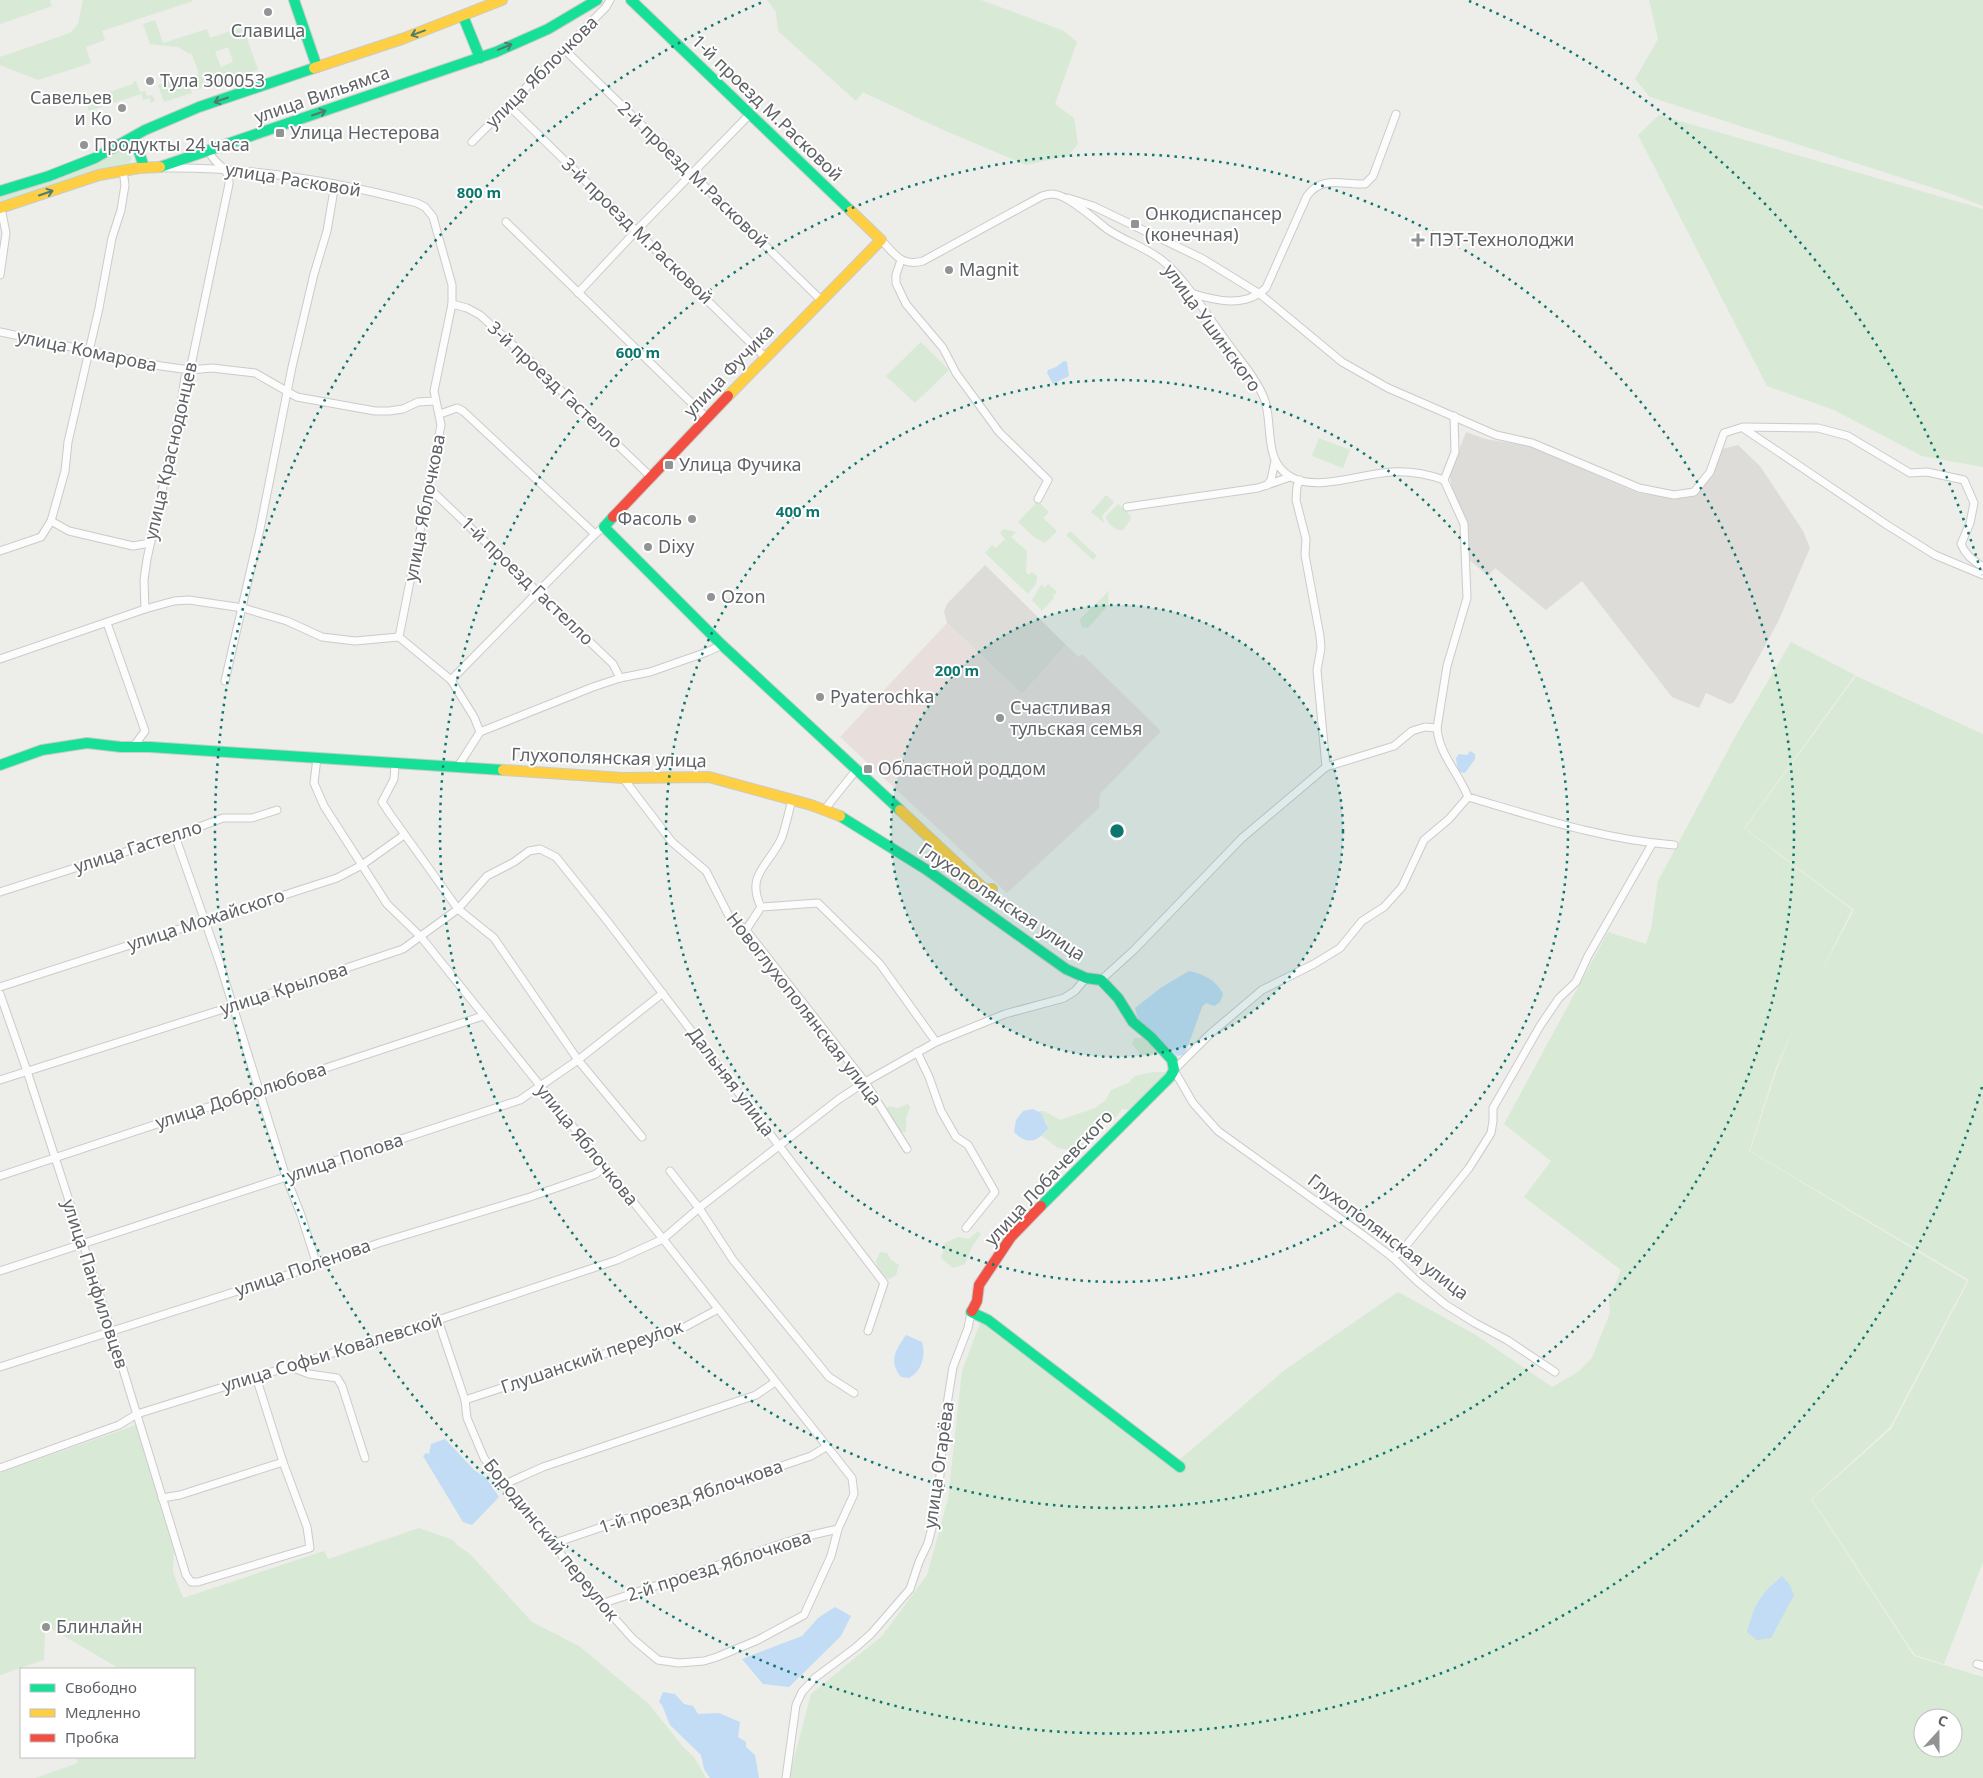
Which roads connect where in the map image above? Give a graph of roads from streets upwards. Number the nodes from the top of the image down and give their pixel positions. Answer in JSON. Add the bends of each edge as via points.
{"nodes":[{"id":1,"x":294,"y":0,"type":"edge"},
{"id":2,"x":502,"y":0,"type":"edge"},
{"id":3,"x":597,"y":0,"type":"edge"},
{"id":4,"x":610,"y":0,"type":"edge"},
{"id":5,"x":631,"y":0,"type":"edge"},
{"id":6,"x":463,"y":16,"type":"junction"},
{"id":7,"x":564,"y":50,"type":"junction"},
{"id":8,"x":480,"y":58,"type":"junction"},
{"id":9,"x":317,"y":67,"type":"junction"},
{"id":10,"x":509,"y":106,"type":"junction"},
{"id":11,"x":750,"y":114,"type":"junction"},
{"id":12,"x":1396,"y":114,"type":"dead end"},
{"id":13,"x":134,"y":137,"type":"junction"},
{"id":14,"x":472,"y":142,"type":"dead end"},
{"id":15,"x":209,"y":151,"type":"junction"},
{"id":16,"x":144,"y":167,"type":"junction"},
{"id":17,"x":158,"y":168,"type":"junction"},
{"id":18,"x":224,"y":168,"type":"junction"},
{"id":19,"x":123,"y":170,"type":"junction"},
{"id":20,"x":692,"y":174,"type":"junction"},
{"id":21,"x":335,"y":184,"type":"junction"},
{"id":22,"x":0,"y":191,"type":"edge"},
{"id":23,"x":1063,"y":197,"type":"junction"},
{"id":24,"x":425,"y":207,"type":"joint"},
{"id":25,"x":0,"y":208,"type":"edge"},
{"id":26,"x":506,"y":222,"type":"dead end"},
{"id":27,"x":637,"y":230,"type":"junction"},
{"id":28,"x":881,"y":240,"type":"junction"},
{"id":29,"x":901,"y":260,"type":"junction"},
{"id":30,"x":0,"y":275,"type":"edge"},
{"id":31,"x":578,"y":293,"type":"junction"},
{"id":32,"x":1191,"y":293,"type":"junction"},
{"id":33,"x":1260,"y":294,"type":"junction"},
{"id":34,"x":820,"y":300,"type":"junction"},
{"id":35,"x":452,"y":304,"type":"junction"},
{"id":36,"x":0,"y":332,"type":"edge"},
{"id":37,"x":88,"y":350,"type":"junction"},
{"id":38,"x":765,"y":357,"type":"junction"},
{"id":39,"x":190,"y":370,"type":"junction"},
{"id":40,"x":287,"y":390,"type":"junction"},
{"id":41,"x":435,"y":401,"type":"junction"},
{"id":42,"x":440,"y":414,"type":"junction"},
{"id":43,"x":1454,"y":416,"type":"junction"},
{"id":44,"x":707,"y":418,"type":"junction"},
{"id":45,"x":1743,"y":427,"type":"junction"},
{"id":46,"x":1275,"y":460,"type":"junction"},
{"id":47,"x":651,"y":477,"type":"junction"},
{"id":48,"x":1290,"y":477,"type":"junction"},
{"id":49,"x":1300,"y":480,"type":"junction"},
{"id":50,"x":1444,"y":480,"type":"junction"},
{"id":51,"x":1266,"y":485,"type":"junction"},
{"id":52,"x":429,"y":488,"type":"junction"},
{"id":53,"x":1038,"y":499,"type":"dead end"},
{"id":54,"x":1127,"y":507,"type":"dead end"},
{"id":55,"x":51,"y":521,"type":"junction"},
{"id":56,"x":604,"y":527,"type":"junction"},
{"id":57,"x":595,"y":534,"type":"junction"},
{"id":58,"x":150,"y":543,"type":"junction"},
{"id":59,"x":0,"y":552,"type":"edge"},
{"id":60,"x":1983,"y":568,"type":"edge"},
{"id":61,"x":1983,"y":575,"type":"edge"},
{"id":62,"x":538,"y":590,"type":"junction"},
{"id":63,"x":243,"y":608,"type":"junction"},
{"id":64,"x":145,"y":609,"type":"junction"},
{"id":65,"x":107,"y":623,"type":"junction"},
{"id":66,"x":399,"y":637,"type":"junction"},
{"id":67,"x":722,"y":645,"type":"junction"},
{"id":68,"x":0,"y":659,"type":"edge"},
{"id":69,"x":620,"y":678,"type":"junction"},
{"id":70,"x":450,"y":680,"type":"junction"},
{"id":71,"x":225,"y":681,"type":"dead end"},
{"id":72,"x":1437,"y":724,"type":"junction"},
{"id":73,"x":480,"y":732,"type":"junction"},
{"id":74,"x":134,"y":746,"type":"junction"},
{"id":75,"x":317,"y":758,"type":"junction"},
{"id":76,"x":395,"y":764,"type":"junction"},
{"id":77,"x":0,"y":765,"type":"edge"},
{"id":78,"x":1326,"y":767,"type":"junction"},
{"id":79,"x":457,"y":768,"type":"junction"},
{"id":80,"x":857,"y":769,"type":"junction"},
{"id":81,"x":623,"y":778,"type":"junction"},
{"id":82,"x":1468,"y":797,"type":"junction"},
{"id":83,"x":792,"y":800,"type":"junction"},
{"id":84,"x":825,"y":809,"type":"junction"},
{"id":85,"x":277,"y":810,"type":"dead end"},
{"id":86,"x":404,"y":835,"type":"junction"},
{"id":87,"x":176,"y":836,"type":"junction"},
{"id":88,"x":1652,"y":844,"type":"junction"},
{"id":89,"x":1674,"y":845,"type":"dead end"},
{"id":90,"x":540,"y":849,"type":"joint"},
{"id":91,"x":362,"y":865,"type":"junction"},
{"id":92,"x":992,"y":889,"type":"dead end"},
{"id":93,"x":0,"y":892,"type":"edge"},
{"id":94,"x":761,"y":907,"type":"junction"},
{"id":95,"x":458,"y":909,"type":"junction"},
{"id":96,"x":205,"y":921,"type":"junction"},
{"id":97,"x":746,"y":930,"type":"junction"},
{"id":98,"x":421,"y":937,"type":"junction"},
{"id":99,"x":1086,"y":978,"type":"junction"},
{"id":100,"x":1101,"y":980,"type":"junction"},
{"id":101,"x":0,"y":987,"type":"edge"},
{"id":102,"x":663,"y":993,"type":"junction"},
{"id":103,"x":0,"y":994,"type":"edge"},
{"id":104,"x":234,"y":1006,"type":"junction"},
{"id":105,"x":482,"y":1016,"type":"junction"},
{"id":106,"x":936,"y":1042,"type":"junction"},
{"id":107,"x":917,"y":1052,"type":"junction"},
{"id":108,"x":578,"y":1060,"type":"junction"},
{"id":109,"x":1173,"y":1065,"type":"junction"},
{"id":110,"x":27,"y":1071,"type":"junction"},
{"id":111,"x":0,"y":1080,"type":"edge"},
{"id":112,"x":865,"y":1082,"type":"junction"},
{"id":113,"x":540,"y":1087,"type":"junction"},
{"id":114,"x":260,"y":1090,"type":"junction"},
{"id":115,"x":642,"y":1137,"type":"dead end"},
{"id":116,"x":780,"y":1146,"type":"junction"},
{"id":117,"x":907,"y":1149,"type":"dead end"},
{"id":118,"x":55,"y":1158,"type":"junction"},
{"id":119,"x":604,"y":1166,"type":"junction"},
{"id":120,"x":670,"y":1171,"type":"dead end"},
{"id":121,"x":0,"y":1176,"type":"edge"},
{"id":122,"x":286,"y":1177,"type":"junction"},
{"id":123,"x":699,"y":1208,"type":"junction"},
{"id":124,"x":966,"y":1228,"type":"dead end"},
{"id":125,"x":664,"y":1239,"type":"junction"},
{"id":126,"x":82,"y":1244,"type":"junction"},
{"id":127,"x":1392,"y":1257,"type":"junction"},
{"id":128,"x":317,"y":1265,"type":"junction"},
{"id":129,"x":0,"y":1271,"type":"edge"},
{"id":130,"x":718,"y":1309,"type":"junction"},
{"id":131,"x":971,"y":1312,"type":"junction"},
{"id":132,"x":438,"y":1320,"type":"junction"},
{"id":133,"x":111,"y":1330,"type":"junction"},
{"id":134,"x":868,"y":1331,"type":"dead end"},
{"id":135,"x":291,"y":1366,"type":"junction"},
{"id":136,"x":0,"y":1367,"type":"edge"},
{"id":137,"x":1555,"y":1372,"type":"dead end"},
{"id":138,"x":256,"y":1377,"type":"junction"},
{"id":139,"x":775,"y":1382,"type":"junction"},
{"id":140,"x":854,"y":1393,"type":"dead end"},
{"id":141,"x":465,"y":1400,"type":"junction"},
{"id":142,"x":137,"y":1414,"type":"junction"},
{"id":143,"x":826,"y":1447,"type":"junction"},
{"id":144,"x":365,"y":1458,"type":"dead end"},
{"id":145,"x":283,"y":1462,"type":"junction"},
{"id":146,"x":1180,"y":1466,"type":"dead end"},
{"id":147,"x":0,"y":1468,"type":"edge"},
{"id":148,"x":503,"y":1485,"type":"junction"},
{"id":149,"x":162,"y":1498,"type":"junction"},
{"id":150,"x":838,"y":1529,"type":"junction"},
{"id":151,"x":555,"y":1543,"type":"junction"},
{"id":152,"x":601,"y":1604,"type":"junction"},
{"id":153,"x":658,"y":1660,"type":"joint"},
{"id":154,"x":786,"y":1778,"type":"edge"}],
"edges":[{"from":1,"to":9,"type":"street"},
{"from":2,"to":6,"type":"street","name":"улица Вильямса"},
{"from":8,"to":3,"type":"street","name":"улица Вильямса","one_way":true,"via":[[548,29]]},
{"from":4,"to":7,"type":"street","name":"улица Яблочкова"},
{"from":5,"to":11,"type":"street","name":"1-й проезд М.Расковой"},
{"from":6,"to":8,"type":"street"},
{"from":6,"to":9,"type":"street","name":"улица Вильямса","one_way":true},
{"from":7,"to":10,"type":"street","name":"улица Яблочкова"},
{"from":7,"to":20,"type":"street","name":"2-й проезд М.Расковой"},
{"from":15,"to":8,"type":"street","name":"улица Вильямса","one_way":true},
{"from":9,"to":13,"type":"street","name":"улица Вильямса","one_way":true,"via":[[199,107]]},
{"from":10,"to":14,"type":"street","name":"улица Яблочкова"},
{"from":10,"to":27,"type":"street","name":"3-й проезд М.Расковой"},
{"from":11,"to":20,"type":"street"},
{"from":11,"to":28,"type":"street","name":"1-й проезд М.Расковой"},
{"from":12,"to":33,"type":"street","via":[[1373,176],[1365,184],[1324,183],[1314,187],[1307,196],[1266,288]]},
{"from":13,"to":16,"type":"street"},
{"from":13,"to":22,"type":"street","name":"улица Вильямса","via":[[95,158]]},
{"from":15,"to":17,"type":"street","name":"улица Вильямса"},
{"from":15,"to":18,"type":"street","via":[[211,158]]},
{"from":16,"to":17,"type":"street","name":"улица Вильямса"},
{"from":16,"to":19,"type":"street","name":"улица Вильямса"},
{"from":17,"to":18,"type":"street","name":"улица Расковой"},
{"from":18,"to":21,"type":"street","name":"улица Расковой"},
{"from":18,"to":39,"type":"street","name":"улица Краснодонцев","via":[[229,184]]},
{"from":25,"to":19,"type":"street","name":"улица Вильямса","one_way":true},
{"from":19,"to":37,"type":"street","via":[[125,185],[121,210]]},
{"from":20,"to":27,"type":"street"},
{"from":20,"to":34,"type":"street","name":"2-й проезд М.Расковой"},
{"from":21,"to":24,"type":"street","name":"улица Расковой"},
{"from":21,"to":40,"type":"street","via":[[327,231]]},
{"from":23,"to":29,"type":"street","via":[[1053,194],[1042,196],[923,261],[913,264]]},
{"from":23,"to":32,"type":"street","name":"улица Ушинского","via":[[1110,231],[1156,255]]},
{"from":23,"to":33,"type":"street","via":[[1093,206],[1203,259]]},
{"from":24,"to":35,"type":"street","name":"улица Яблочкова","via":[[433,218],[448,265]]},
{"from":25,"to":30,"type":"street","via":[[6,233]]},
{"from":26,"to":31,"type":"street"},
{"from":27,"to":31,"type":"street"},
{"from":27,"to":38,"type":"street","name":"3-й проезд М.Расковой"},
{"from":28,"to":29,"type":"street"},
{"from":28,"to":34,"type":"street","name":"улица Фучика"},
{"from":29,"to":53,"type":"street","via":[[896,284],[906,304],[943,348],[956,373],[999,432],[1048,480]]},
{"from":31,"to":44,"type":"street"},
{"from":32,"to":33,"type":"street","via":[[1212,300],[1238,302]]},
{"from":32,"to":46,"type":"street","name":"улица Ушинского","via":[[1264,398]]},
{"from":33,"to":43,"type":"street","via":[[1342,362],[1388,388]]},
{"from":34,"to":38,"type":"street","name":"улица Фучика"},
{"from":35,"to":41,"type":"street","name":"улица Яблочкова","via":[[436,378]]},
{"from":35,"to":47,"type":"street","name":"3-й проезд Гастелло","via":[[480,315]]},
{"from":36,"to":37,"type":"street","name":"улица Комарова"},
{"from":37,"to":39,"type":"street","name":"улица Комарова"},
{"from":37,"to":55,"type":"street","via":[[65,470]]},
{"from":38,"to":44,"type":"street","name":"улица Фучика"},
{"from":39,"to":40,"type":"street","name":"улица Комарова","via":[[212,368],[254,373]]},
{"from":39,"to":58,"type":"street","name":"улица Краснодонцев","via":[[185,378]]},
{"from":40,"to":41,"type":"street","name":"улица Комарова","via":[[297,397],[375,411]]},
{"from":40,"to":63,"type":"street"},
{"from":41,"to":42,"type":"street","name":"улица Яблочкова"},
{"from":42,"to":52,"type":"street","name":"улица Яблочкова","via":[[441,425]]},
{"from":42,"to":57,"type":"street","via":[[457,408],[463,411]]},
{"from":43,"to":45,"type":"street","via":[[1496,435],[1532,443],[1639,488],[1674,495],[1694,492],[1710,472],[1724,433]]},
{"from":43,"to":50,"type":"street","via":[[1455,452]]},
{"from":44,"to":47,"type":"street","name":"улица Фучика"},
{"from":45,"to":60,"type":"street","via":[[1818,428],[1848,436],[1910,472],[1964,480],[1974,503],[1961,544],[1970,558]]},
{"from":45,"to":61,"type":"street","via":[[1935,555]]},
{"from":46,"to":48,"type":"street","name":"улица Ушинского"},
{"from":46,"to":51,"type":"street","via":[[1271,480]]},
{"from":47,"to":56,"type":"street","name":"улица Фучика"},
{"from":48,"to":49,"type":"street"},
{"from":48,"to":51,"type":"street"},
{"from":49,"to":50,"type":"street","via":[[1342,480],[1391,472],[1424,473]]},
{"from":49,"to":78,"type":"street","via":[[1296,500],[1306,540],[1320,636],[1317,670]]},
{"from":50,"to":72,"type":"street","via":[[1464,524],[1468,598],[1447,666]]},
{"from":51,"to":54,"type":"street"},
{"from":52,"to":62,"type":"street","name":"1-й проезд Гастелло"},
{"from":52,"to":66,"type":"street","name":"улица Яблочкова"},
{"from":55,"to":58,"type":"street","via":[[69,531],[133,546]]},
{"from":55,"to":59,"type":"street","via":[[41,536]]},
{"from":56,"to":57,"type":"street"},
{"from":56,"to":67,"type":"street"},
{"from":57,"to":62,"type":"street"},
{"from":58,"to":64,"type":"street","name":"улица Краснодонцев","via":[[144,580]]},
{"from":62,"to":69,"type":"street","name":"1-й проезд Гастелло","via":[[613,664]]},
{"from":62,"to":70,"type":"street"},
{"from":63,"to":64,"type":"street","via":[[189,600]]},
{"from":63,"to":66,"type":"street","via":[[287,621],[322,637],[355,641]]},
{"from":63,"to":71,"type":"street"},
{"from":64,"to":65,"type":"street"},
{"from":65,"to":68,"type":"street"},
{"from":65,"to":74,"type":"street","via":[[145,731]]},
{"from":66,"to":70,"type":"street"},
{"from":67,"to":69,"type":"street","via":[[650,672]]},
{"from":67,"to":80,"type":"street"},
{"from":69,"to":73,"type":"street"},
{"from":70,"to":73,"type":"street","via":[[474,716]]},
{"from":72,"to":78,"type":"street","via":[[1412,732],[1394,746]]},
{"from":72,"to":82,"type":"street","via":[[1447,761]]},
{"from":73,"to":79,"type":"street"},
{"from":74,"to":75,"type":"street","name":"Глухополянская улица"},
{"from":74,"to":77,"type":"street","via":[[86,743],[42,750]]},
{"from":75,"to":76,"type":"street","name":"Глухополянская улица"},
{"from":75,"to":91,"type":"street","name":"улица Яблочкова","via":[[314,783],[324,806]]},
{"from":76,"to":79,"type":"street","name":"Глухополянская улица"},
{"from":76,"to":86,"type":"street","via":[[394,779],[382,802]]},
{"from":78,"to":100,"type":"street","via":[[1242,838]]},
{"from":79,"to":81,"type":"street","name":"Глухополянская улица"},
{"from":80,"to":84,"type":"street"},
{"from":80,"to":92,"type":"street","via":[[985,890]]},
{"from":81,"to":83,"type":"street","name":"Глухополянская улица","via":[[706,776]]},
{"from":81,"to":97,"type":"street","name":"Новоглухополянская улица","via":[[672,842],[706,871],[730,918]]},
{"from":82,"to":88,"type":"street","via":[[1573,828]]},
{"from":82,"to":109,"type":"street","via":[[1424,840],[1402,887],[1384,907],[1362,921],[1340,948],[1262,990]]},
{"from":83,"to":84,"type":"street","name":"Глухополянская улица"},
{"from":83,"to":94,"type":"street","via":[[781,838],[756,878],[756,897]]},
{"from":84,"to":99,"type":"street","name":"Глухополянская улица","via":[[927,870],[1066,969]]},
{"from":85,"to":87,"type":"street","name":"улица Гастелло","via":[[252,818],[223,818]]},
{"from":86,"to":91,"type":"street","name":"улица Можайского"},
{"from":86,"to":95,"type":"street"},
{"from":87,"to":93,"type":"street","name":"улица Гастелло"},
{"from":87,"to":96,"type":"street"},
{"from":88,"to":89,"type":"street"},
{"from":88,"to":127,"type":"street","via":[[1576,982],[1559,998],[1540,1026],[1493,1108],[1491,1133],[1473,1161],[1401,1252]]},
{"from":90,"to":95,"type":"street","name":"улица Крылова","via":[[529,851],[487,876]]},
{"from":90,"to":102,"type":"street","name":"Дальняя улица","via":[[556,857]]},
{"from":91,"to":96,"type":"street","name":"улица Можайского","via":[[337,878]]},
{"from":91,"to":98,"type":"street","name":"улица Яблочкова","via":[[387,904]]},
{"from":94,"to":97,"type":"street"},
{"from":94,"to":106,"type":"street","via":[[818,903],[880,964]]},
{"from":95,"to":98,"type":"street","name":"улица Крылова"},
{"from":95,"to":108,"type":"street","via":[[494,938]]},
{"from":96,"to":101,"type":"street","name":"улица Можайского"},
{"from":96,"to":104,"type":"street"},
{"from":97,"to":112,"type":"street","name":"Новоглухополянская улица"},
{"from":98,"to":104,"type":"street","name":"улица Крылова","via":[[403,949]]},
{"from":98,"to":105,"type":"street","name":"улица Яблочкова"},
{"from":99,"to":100,"type":"street","name":"Глухополянская улица"},
{"from":99,"to":106,"type":"street","name":"улица Софьи Ковалевской","via":[[1064,998],[1005,1014]]},
{"from":100,"to":109,"type":"street","name":"Глухополянская улица","via":[[1118,998],[1132,1022],[1151,1037]]},
{"from":102,"to":108,"type":"street","name":"улица Попова"},
{"from":102,"to":116,"type":"street","name":"Дальняя улица"},
{"from":103,"to":110,"type":"street","name":"улица Панфиловцев"},
{"from":104,"to":110,"type":"street","name":"улица Крылова"},
{"from":104,"to":114,"type":"street"},
{"from":105,"to":113,"type":"street","name":"улица Яблочкова"},
{"from":105,"to":114,"type":"street","name":"улица Добролюбова"},
{"from":106,"to":107,"type":"street","name":"улица Софьи Ковалевской"},
{"from":107,"to":112,"type":"street","name":"улица Софьи Ковалевской"},
{"from":107,"to":124,"type":"street","via":[[956,1137],[968,1145],[995,1192]]},
{"from":108,"to":113,"type":"street","name":"улица Попова"},
{"from":108,"to":115,"type":"street"},
{"from":109,"to":127,"type":"street","name":"Глухополянская улица","via":[[1193,1103],[1218,1131]]},
{"from":109,"to":131,"type":"street","name":"улица Лобачевского","via":[[1170,1077],[1011,1237],[979,1285],[977,1301]]},
{"from":110,"to":111,"type":"street","name":"улица Крылова"},
{"from":110,"to":118,"type":"street","name":"улица Панфиловцев"},
{"from":112,"to":116,"type":"street","name":"улица Софьи Ковалевской"},
{"from":112,"to":117,"type":"street","name":"Новоглухополянская улица"},
{"from":113,"to":119,"type":"street","name":"улица Яблочкова"},
{"from":113,"to":122,"type":"street","name":"улица Попова","via":[[520,1100]]},
{"from":114,"to":118,"type":"street","name":"улица Добролюбова"},
{"from":114,"to":122,"type":"street"},
{"from":116,"to":123,"type":"street","name":"улица Софьи Ковалевской"},
{"from":116,"to":134,"type":"street","name":"Дальняя улица","via":[[884,1282]]},
{"from":118,"to":121,"type":"street","name":"улица Добролюбова"},
{"from":118,"to":126,"type":"street","name":"улица Панфиловцев"},
{"from":119,"to":125,"type":"street","name":"улица Яблочкова"},
{"from":119,"to":128,"type":"street","name":"улица Поленова","via":[[587,1178]]},
{"from":120,"to":123,"type":"street"},
{"from":122,"to":126,"type":"street","name":"улица Попова"},
{"from":122,"to":128,"type":"street"},
{"from":123,"to":125,"type":"street","name":"улица Софьи Ковалевской"},
{"from":123,"to":140,"type":"street","via":[[733,1260],[829,1377]]},
{"from":125,"to":130,"type":"street","name":"улица Яблочкова"},
{"from":125,"to":132,"type":"street","name":"улица Софьи Ковалевской","via":[[617,1260]]},
{"from":126,"to":129,"type":"street","name":"улица Попова"},
{"from":126,"to":133,"type":"street","name":"улица Панфиловцев"},
{"from":127,"to":137,"type":"street","name":"Глухополянская улица","via":[[1446,1305]]},
{"from":128,"to":133,"type":"street","name":"улица Поленова"},
{"from":130,"to":139,"type":"street","name":"улица Яблочкова"},
{"from":130,"to":141,"type":"street","name":"Глушанский переулок","via":[[683,1328]]},
{"from":131,"to":146,"type":"street","via":[[988,1320]]},
{"from":131,"to":154,"type":"street","name":"улица Огарёва","via":[[953,1367],[934,1520],[910,1589],[871,1634],[802,1692],[796,1705]]},
{"from":132,"to":135,"type":"street","name":"улица Софьи Ковалевской"},
{"from":132,"to":141,"type":"street","name":"Бородинский переулок"},
{"from":133,"to":136,"type":"street","name":"улица Поленова"},
{"from":133,"to":142,"type":"street","name":"улица Панфиловцев"},
{"from":135,"to":138,"type":"street","name":"улица Софьи Ковалевской"},
{"from":135,"to":144,"type":"street","via":[[309,1374],[337,1378]]},
{"from":138,"to":142,"type":"street","name":"улица Софьи Ковалевской"},
{"from":138,"to":145,"type":"street"},
{"from":139,"to":143,"type":"street","name":"улица Яблочкова"},
{"from":139,"to":148,"type":"street","via":[[756,1395],[543,1467]]},
{"from":141,"to":148,"type":"street","name":"Бородинский переулок","via":[[467,1418],[484,1458]]},
{"from":142,"to":147,"type":"street","name":"улица Софьи Ковалевской","via":[[119,1425]]},
{"from":142,"to":149,"type":"street","name":"улица Панфиловцев"},
{"from":143,"to":150,"type":"street","name":"улица Яблочкова","via":[[853,1482],[854,1494]]},
{"from":143,"to":151,"type":"street","name":"1-й проезд Яблочкова","via":[[811,1456]]},
{"from":145,"to":149,"type":"street"},
{"from":145,"to":149,"type":"street","name":"улица Панфиловцев","via":[[307,1526],[310,1548],[198,1582],[191,1582],[186,1575]]},
{"from":148,"to":151,"type":"street","name":"Бородинский переулок"},
{"from":150,"to":152,"type":"street","name":"2-й проезд Яблочкова","via":[[799,1538]]},
{"from":150,"to":153,"type":"street","name":"улица Яблочкова","via":[[831,1556],[804,1616],[731,1653],[679,1663]]},
{"from":151,"to":152,"type":"street","name":"Бородинский переулок","via":[[567,1566]]},
{"from":152,"to":153,"type":"street","name":"Бородинский переулок","via":[[633,1639]]}]}
